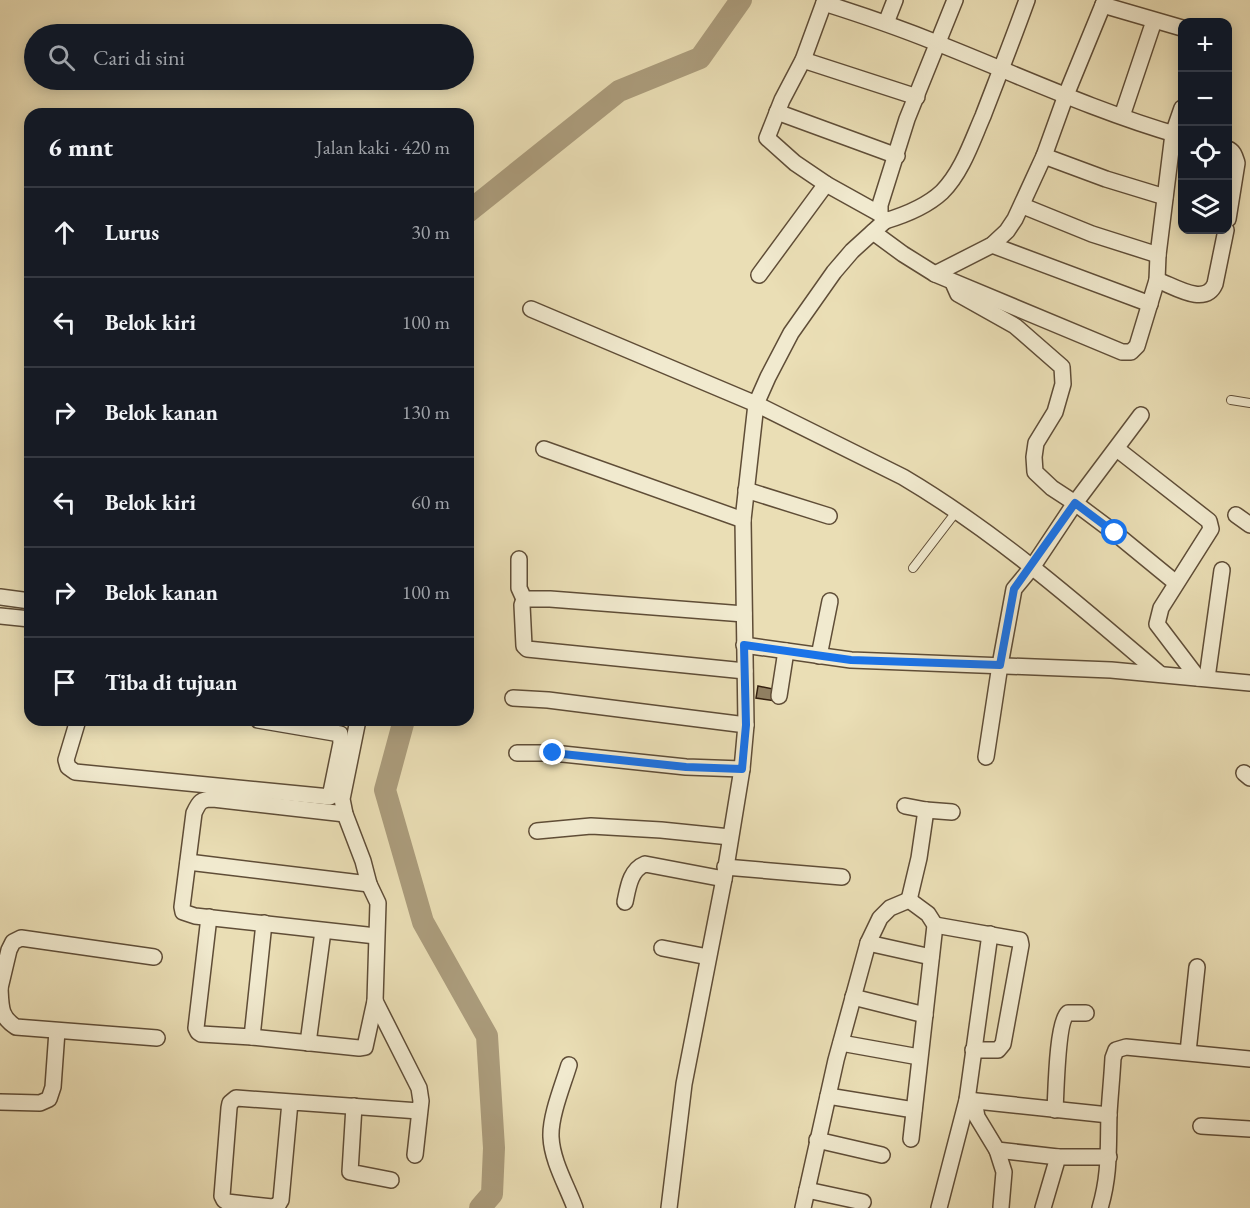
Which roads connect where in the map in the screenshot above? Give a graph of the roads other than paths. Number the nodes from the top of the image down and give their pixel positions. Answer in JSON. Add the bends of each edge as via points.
{"nodes":[{"id":1,"x":895,"y":0,"type":"edge"},
{"id":2,"x":955,"y":0,"type":"edge"},
{"id":3,"x":1027,"y":0,"type":"edge"},
{"id":4,"x":825,"y":2,"type":"edge"},
{"id":5,"x":1104,"y":2,"type":"edge"},
{"id":6,"x":1154,"y":21,"type":"junction"},
{"id":7,"x":886,"y":23,"type":"junction"},
{"id":8,"x":1178,"y":27,"type":"edge"},
{"id":9,"x":939,"y":43,"type":"junction"},
{"id":10,"x":803,"y":60,"type":"junction"},
{"id":11,"x":1001,"y":70,"type":"junction"},
{"id":12,"x":1066,"y":95,"type":"junction"},
{"id":13,"x":917,"y":97,"type":"junction"},
{"id":14,"x":777,"y":112,"type":"junction"},
{"id":15,"x":1122,"y":116,"type":"junction"},
{"id":16,"x":1178,"y":135,"type":"edge"},
{"id":17,"x":1232,"y":152,"type":"edge"},
{"id":18,"x":897,"y":156,"type":"junction"},
{"id":19,"x":1044,"y":156,"type":"junction"},
{"id":20,"x":826,"y":184,"type":"junction"},
{"id":21,"x":1232,"y":191,"type":"edge"},
{"id":22,"x":1165,"y":197,"type":"junction"},
{"id":23,"x":1023,"y":206,"type":"junction"},
{"id":24,"x":883,"y":218,"type":"junction"},
{"id":25,"x":873,"y":232,"type":"junction"},
{"id":26,"x":1225,"y":234,"type":"edge"},
{"id":27,"x":992,"y":245,"type":"junction"},
{"id":28,"x":1158,"y":255,"type":"junction"},
{"id":29,"x":936,"y":274,"type":"junction"},
{"id":30,"x":759,"y":275,"type":"dead end"},
{"id":31,"x":1157,"y":280,"type":"junction"},
{"id":32,"x":954,"y":282,"type":"junction"},
{"id":33,"x":1150,"y":304,"type":"junction"},
{"id":34,"x":531,"y":309,"type":"dead end"},
{"id":35,"x":1231,"y":400,"type":"dead end"},
{"id":36,"x":1250,"y":403,"type":"edge"},
{"id":37,"x":756,"y":404,"type":"junction"},
{"id":38,"x":1142,"y":415,"type":"dead end"},
{"id":39,"x":544,"y":449,"type":"dead end"},
{"id":40,"x":1117,"y":449,"type":"junction"},
{"id":41,"x":747,"y":490,"type":"junction"},
{"id":42,"x":1075,"y":503,"type":"junction"},
{"id":43,"x":956,"y":512,"type":"junction"},
{"id":44,"x":1236,"y":515,"type":"dead end"},
{"id":45,"x":829,"y":516,"type":"dead end"},
{"id":46,"x":743,"y":520,"type":"junction"},
{"id":47,"x":1250,"y":525,"type":"edge"},
{"id":48,"x":519,"y":559,"type":"dead end"},
{"id":49,"x":1033,"y":566,"type":"junction"},
{"id":50,"x":913,"y":568,"type":"dead end"},
{"id":51,"x":1222,"y":570,"type":"dead end"},
{"id":52,"x":1176,"y":583,"type":"junction"},
{"id":53,"x":0,"y":597,"type":"edge"},
{"id":54,"x":524,"y":599,"type":"junction"},
{"id":55,"x":24,"y":600,"type":"edge"},
{"id":56,"x":830,"y":601,"type":"dead end"},
{"id":57,"x":744,"y":614,"type":"junction"},
{"id":58,"x":0,"y":616,"type":"edge"},
{"id":59,"x":24,"y":618,"type":"edge"},
{"id":60,"x":744,"y":645,"type":"junction"},
{"id":61,"x":786,"y":651,"type":"junction"},
{"id":62,"x":819,"y":656,"type":"junction"},
{"id":63,"x":1000,"y":665,"type":"junction"},
{"id":64,"x":745,"y":671,"type":"junction"},
{"id":65,"x":1160,"y":674,"type":"junction"},
{"id":66,"x":1203,"y":678,"type":"junction"},
{"id":67,"x":1250,"y":683,"type":"edge"},
{"id":68,"x":779,"y":696,"type":"dead end"},
{"id":69,"x":513,"y":698,"type":"dead end"},
{"id":70,"x":746,"y":725,"type":"junction"},
{"id":71,"x":76,"y":726,"type":"edge"},
{"id":72,"x":293,"y":726,"type":"edge"},
{"id":73,"x":357,"y":726,"type":"edge"},
{"id":74,"x":517,"y":753,"type":"dead end"},
{"id":75,"x":986,"y":757,"type":"dead end"},
{"id":76,"x":742,"y":769,"type":"junction"},
{"id":77,"x":905,"y":806,"type":"dead end"},
{"id":78,"x":926,"y":810,"type":"junction"},
{"id":79,"x":952,"y":812,"type":"dead end"},
{"id":80,"x":345,"y":814,"type":"junction"},
{"id":81,"x":537,"y":831,"type":"dead end"},
{"id":82,"x":730,"y":837,"type":"junction"},
{"id":83,"x":188,"y":862,"type":"junction"},
{"id":84,"x":724,"y":873,"type":"junction"},
{"id":85,"x":842,"y":877,"type":"dead end"},
{"id":86,"x":369,"y":884,"type":"junction"},
{"id":87,"x":909,"y":900,"type":"junction"},
{"id":88,"x":625,"y":902,"type":"dead end"},
{"id":89,"x":209,"y":917,"type":"junction"},
{"id":90,"x":264,"y":923,"type":"junction"},
{"id":91,"x":935,"y":925,"type":"junction"},
{"id":92,"x":323,"y":931,"type":"junction"},
{"id":93,"x":990,"y":934,"type":"junction"},
{"id":94,"x":376,"y":936,"type":"junction"},
{"id":95,"x":868,"y":943,"type":"junction"},
{"id":96,"x":662,"y":948,"type":"dead end"},
{"id":97,"x":154,"y":957,"type":"dead end"},
{"id":98,"x":708,"y":957,"type":"junction"},
{"id":99,"x":931,"y":957,"type":"junction"},
{"id":100,"x":1197,"y":968,"type":"dead end"},
{"id":101,"x":0,"y":988,"type":"edge"},
{"id":102,"x":853,"y":997,"type":"junction"},
{"id":103,"x":375,"y":1001,"type":"junction"},
{"id":104,"x":1086,"y":1013,"type":"dead end"},
{"id":105,"x":925,"y":1015,"type":"junction"},
{"id":106,"x":57,"y":1031,"type":"junction"},
{"id":107,"x":252,"y":1037,"type":"junction"},
{"id":108,"x":157,"y":1038,"type":"dead end"},
{"id":109,"x":308,"y":1042,"type":"junction"},
{"id":110,"x":841,"y":1043,"type":"junction"},
{"id":111,"x":974,"y":1050,"type":"junction"},
{"id":112,"x":1188,"y":1052,"type":"junction"},
{"id":113,"x":919,"y":1057,"type":"junction"},
{"id":114,"x":1250,"y":1059,"type":"edge"},
{"id":115,"x":569,"y":1065,"type":"dead end"},
{"id":116,"x":828,"y":1096,"type":"junction"},
{"id":117,"x":970,"y":1101,"type":"junction"},
{"id":118,"x":0,"y":1102,"type":"edge"},
{"id":119,"x":290,"y":1102,"type":"junction"},
{"id":120,"x":354,"y":1106,"type":"junction"},
{"id":121,"x":914,"y":1110,"type":"junction"},
{"id":122,"x":1054,"y":1110,"type":"junction"},
{"id":123,"x":419,"y":1111,"type":"junction"},
{"id":124,"x":1109,"y":1115,"type":"junction"},
{"id":125,"x":1201,"y":1126,"type":"dead end"},
{"id":126,"x":1250,"y":1129,"type":"edge"},
{"id":127,"x":911,"y":1139,"type":"dead end"},
{"id":128,"x":817,"y":1140,"type":"junction"},
{"id":129,"x":997,"y":1150,"type":"junction"},
{"id":130,"x":415,"y":1155,"type":"dead end"},
{"id":131,"x":882,"y":1155,"type":"dead end"},
{"id":132,"x":1058,"y":1157,"type":"junction"},
{"id":133,"x":1109,"y":1157,"type":"junction"},
{"id":134,"x":391,"y":1180,"type":"dead end"},
{"id":135,"x":807,"y":1190,"type":"junction"},
{"id":136,"x":863,"y":1202,"type":"dead end"},
{"id":137,"x":575,"y":1208,"type":"edge"},
{"id":138,"x":669,"y":1208,"type":"edge"},
{"id":139,"x":803,"y":1208,"type":"edge"},
{"id":140,"x":939,"y":1208,"type":"edge"},
{"id":141,"x":1004,"y":1208,"type":"edge"},
{"id":142,"x":1043,"y":1208,"type":"edge"},
{"id":143,"x":1100,"y":1208,"type":"edge"}],
"edges":[{"from":1,"to":7,"type":"street"},
{"from":2,"to":9,"type":"street"},
{"from":3,"to":11,"type":"street"},
{"from":4,"to":7,"type":"street"},
{"from":4,"to":10,"type":"street"},
{"from":5,"to":6,"type":"street"},
{"from":5,"to":12,"type":"street"},
{"from":6,"to":8,"type":"street"},
{"from":6,"to":15,"type":"street"},
{"from":7,"to":9,"type":"street"},
{"from":9,"to":11,"type":"street"},
{"from":9,"to":13,"type":"street"},
{"from":10,"to":13,"type":"street"},
{"from":10,"to":14,"type":"street"},
{"from":11,"to":12,"type":"street"},
{"from":11,"to":24,"type":"street","via":[[969,150],[951,182],[919,208]]},
{"from":12,"to":15,"type":"street"},
{"from":12,"to":19,"type":"street"},
{"from":13,"to":18,"type":"street"},
{"from":14,"to":18,"type":"street"},
{"from":14,"to":20,"type":"street","via":[[767,138]]},
{"from":15,"to":16,"type":"street"},
{"from":16,"to":22,"type":"street"},
{"from":17,"to":21,"type":"street","via":[[1237,163]]},
{"from":18,"to":24,"type":"street","via":[[880,205]]},
{"from":19,"to":22,"type":"street"},
{"from":19,"to":23,"type":"street"},
{"from":20,"to":24,"type":"street"},
{"from":20,"to":30,"type":"street"},
{"from":22,"to":28,"type":"street"},
{"from":23,"to":27,"type":"street","via":[[1007,231]]},
{"from":23,"to":28,"type":"street"},
{"from":24,"to":25,"type":"street"},
{"from":25,"to":29,"type":"street"},
{"from":25,"to":37,"type":"street","via":[[834,272],[791,333]]},
{"from":26,"to":31,"type":"street","via":[[1212,291],[1207,295]]},
{"from":27,"to":29,"type":"street"},
{"from":27,"to":33,"type":"street"},
{"from":28,"to":31,"type":"street"},
{"from":29,"to":32,"type":"street"},
{"from":31,"to":33,"type":"street"},
{"from":32,"to":33,"type":"street","via":[[1122,352],[1131,352],[1137,346]]},
{"from":32,"to":42,"type":"street","via":[[958,294],[1015,326],[1062,367],[1063,384],[1055,412],[1036,443],[1035,472]]},
{"from":34,"to":37,"type":"street"},
{"from":35,"to":36,"type":"lane"},
{"from":37,"to":41,"type":"street"},
{"from":37,"to":43,"type":"street","via":[[903,477]]},
{"from":38,"to":40,"type":"street"},
{"from":39,"to":46,"type":"street"},
{"from":40,"to":42,"type":"street"},
{"from":40,"to":52,"type":"street","via":[[1209,521],[1211,529]]},
{"from":41,"to":45,"type":"street"},
{"from":41,"to":46,"type":"street"},
{"from":42,"to":49,"type":"street"},
{"from":42,"to":52,"type":"street"},
{"from":43,"to":49,"type":"street"},
{"from":43,"to":50,"type":"lane"},
{"from":44,"to":47,"type":"street"},
{"from":46,"to":57,"type":"street"},
{"from":48,"to":54,"type":"street","via":[[519,588]]},
{"from":49,"to":63,"type":"street","via":[[1014,589]]},
{"from":49,"to":65,"type":"street"},
{"from":51,"to":66,"type":"street"},
{"from":52,"to":66,"type":"street","via":[[1161,608],[1157,624]]},
{"from":53,"to":55,"type":"street"},
{"from":54,"to":57,"type":"street"},
{"from":54,"to":64,"type":"street","via":[[526,649]]},
{"from":56,"to":62,"type":"street"},
{"from":57,"to":60,"type":"street"},
{"from":58,"to":59,"type":"street"},
{"from":60,"to":61,"type":"street"},
{"from":60,"to":64,"type":"street"},
{"from":61,"to":62,"type":"street"},
{"from":61,"to":68,"type":"street"},
{"from":62,"to":63,"type":"street"},
{"from":63,"to":65,"type":"street"},
{"from":63,"to":75,"type":"street"},
{"from":64,"to":70,"type":"street"},
{"from":65,"to":66,"type":"street"},
{"from":66,"to":67,"type":"street"},
{"from":69,"to":70,"type":"street"},
{"from":70,"to":76,"type":"street"},
{"from":71,"to":72,"type":"street","via":[[66,760],[75,772],[330,797],[340,734]]},
{"from":73,"to":80,"type":"street","via":[[343,790]]},
{"from":74,"to":76,"type":"street"},
{"from":76,"to":82,"type":"street"},
{"from":77,"to":78,"type":"street"},
{"from":78,"to":79,"type":"street"},
{"from":78,"to":87,"type":"street"},
{"from":80,"to":83,"type":"street","via":[[205,799],[194,813]]},
{"from":80,"to":86,"type":"street"},
{"from":81,"to":82,"type":"street","via":[[591,826]]},
{"from":82,"to":84,"type":"street"},
{"from":83,"to":86,"type":"street"},
{"from":83,"to":89,"type":"street","via":[[183,912]]},
{"from":84,"to":85,"type":"street"},
{"from":84,"to":88,"type":"street","via":[[645,864],[632,876]]},
{"from":84,"to":98,"type":"street"},
{"from":86,"to":94,"type":"street","via":[[378,903]]},
{"from":87,"to":91,"type":"street","via":[[928,914]]},
{"from":87,"to":95,"type":"street","via":[[890,908],[880,918]]},
{"from":89,"to":90,"type":"street"},
{"from":89,"to":107,"type":"street","via":[[196,1028],[201,1034]]},
{"from":90,"to":92,"type":"street"},
{"from":90,"to":107,"type":"street"},
{"from":91,"to":93,"type":"street"},
{"from":91,"to":99,"type":"street"},
{"from":92,"to":94,"type":"street"},
{"from":92,"to":109,"type":"street"},
{"from":93,"to":111,"type":"street"},
{"from":93,"to":111,"type":"street","via":[[1015,938],[1021,945],[1003,1044],[998,1050]]},
{"from":94,"to":103,"type":"street"},
{"from":95,"to":99,"type":"street"},
{"from":95,"to":102,"type":"street"},
{"from":96,"to":98,"type":"street"},
{"from":97,"to":101,"type":"street","via":[[21,938],[9,950]]},
{"from":98,"to":138,"type":"street","via":[[684,1084]]},
{"from":99,"to":105,"type":"street"},
{"from":100,"to":112,"type":"street"},
{"from":101,"to":106,"type":"street","via":[[0,1013],[5,1022],[16,1027]]},
{"from":102,"to":105,"type":"street"},
{"from":102,"to":110,"type":"street"},
{"from":103,"to":109,"type":"street","via":[[365,1047]]},
{"from":103,"to":123,"type":"street","via":[[419,1088]]},
{"from":104,"to":122,"type":"street","via":[[1068,1013],[1063,1018]]},
{"from":105,"to":113,"type":"street"},
{"from":106,"to":108,"type":"street"},
{"from":106,"to":118,"type":"street","via":[[49,1099],[40,1103]]},
{"from":107,"to":109,"type":"street"},
{"from":110,"to":113,"type":"street"},
{"from":110,"to":116,"type":"street"},
{"from":111,"to":117,"type":"street"},
{"from":112,"to":114,"type":"street"},
{"from":112,"to":124,"type":"street","via":[[1126,1047],[1116,1050]]},
{"from":113,"to":121,"type":"street"},
{"from":115,"to":137,"type":"street","via":[[551,1137]]},
{"from":116,"to":121,"type":"street"},
{"from":116,"to":128,"type":"street"},
{"from":117,"to":122,"type":"street"},
{"from":117,"to":129,"type":"street"},
{"from":117,"to":140,"type":"street"},
{"from":119,"to":119,"type":"street","via":[[278,1205],[227,1202],[224,1174],[230,1103],[236,1098]]},
{"from":119,"to":120,"type":"street"},
{"from":120,"to":123,"type":"street"},
{"from":120,"to":134,"type":"street","via":[[350,1172]]},
{"from":121,"to":127,"type":"street"},
{"from":122,"to":124,"type":"street"},
{"from":123,"to":130,"type":"street"},
{"from":124,"to":133,"type":"street"},
{"from":125,"to":126,"type":"street"},
{"from":128,"to":131,"type":"street"},
{"from":128,"to":135,"type":"street"},
{"from":129,"to":132,"type":"street"},
{"from":129,"to":141,"type":"street","via":[[1004,1172]]},
{"from":132,"to":133,"type":"street"},
{"from":132,"to":142,"type":"street"},
{"from":133,"to":143,"type":"street"},
{"from":135,"to":136,"type":"street"},
{"from":135,"to":139,"type":"street"}]}
